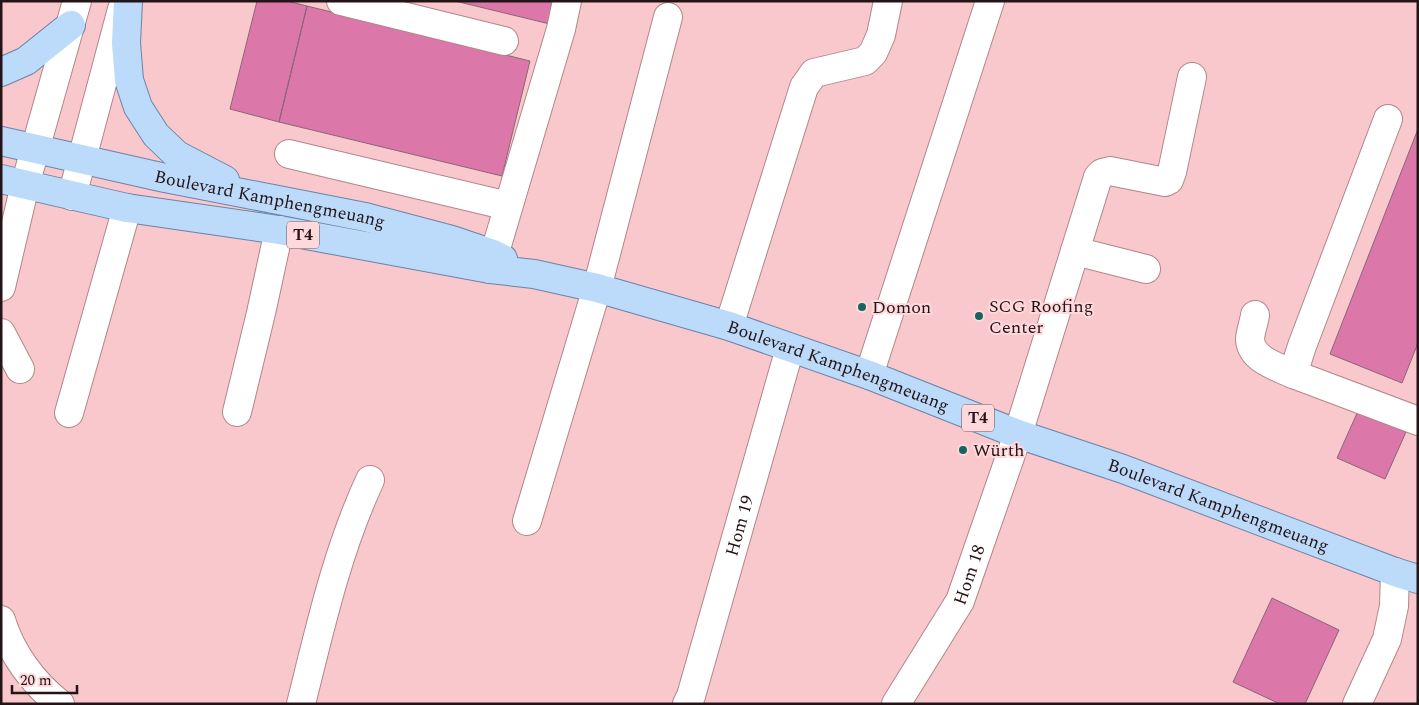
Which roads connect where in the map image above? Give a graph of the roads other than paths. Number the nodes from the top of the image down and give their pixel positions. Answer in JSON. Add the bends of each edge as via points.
{"nodes":[{"id":1,"x":124,"y":1,"type":"edge"},
{"id":2,"x":128,"y":1,"type":"edge"},
{"id":3,"x":341,"y":1,"type":"edge"},
{"id":4,"x":567,"y":1,"type":"edge"},
{"id":5,"x":888,"y":1,"type":"edge"},
{"id":6,"x":990,"y":1,"type":"edge"},
{"id":7,"x":74,"y":13,"type":"edge"},
{"id":8,"x":668,"y":17,"type":"dead end"},
{"id":9,"x":504,"y":40,"type":"dead end"},
{"id":10,"x":1,"y":72,"type":"edge"},
{"id":11,"x":1192,"y":77,"type":"dead end"},
{"id":12,"x":1388,"y":119,"type":"dead end"},
{"id":13,"x":1,"y":141,"type":"edge"},
{"id":14,"x":36,"y":148,"type":"junction"},
{"id":15,"x":289,"y":154,"type":"dead end"},
{"id":16,"x":82,"y":159,"type":"junction"},
{"id":17,"x":13,"y":182,"type":"edge"},
{"id":18,"x":256,"y":195,"type":"junction"},
{"id":19,"x":72,"y":196,"type":"junction"},
{"id":20,"x":508,"y":206,"type":"junction"},
{"id":21,"x":127,"y":208,"type":"junction"},
{"id":22,"x":279,"y":230,"type":"junction"},
{"id":23,"x":1075,"y":251,"type":"junction"},
{"id":24,"x":492,"y":261,"type":"junction"},
{"id":25,"x":1146,"y":269,"type":"dead end"},
{"id":26,"x":1,"y":287,"type":"edge"},
{"id":27,"x":597,"y":288,"type":"junction"},
{"id":28,"x":1255,"y":315,"type":"dead end"},
{"id":29,"x":729,"y":326,"type":"junction"},
{"id":30,"x":1,"y":333,"type":"edge"},
{"id":31,"x":790,"y":348,"type":"junction"},
{"id":32,"x":20,"y":369,"type":"dead end"},
{"id":33,"x":1293,"y":374,"type":"junction"},
{"id":34,"x":869,"y":375,"type":"junction"},
{"id":35,"x":237,"y":412,"type":"dead end"},
{"id":36,"x":69,"y":413,"type":"dead end"},
{"id":37,"x":1418,"y":421,"type":"edge"},
{"id":38,"x":1018,"y":434,"type":"junction"},
{"id":39,"x":370,"y":480,"type":"dead end"},
{"id":40,"x":527,"y":521,"type":"dead end"},
{"id":41,"x":1406,"y":576,"type":"edge"},
{"id":42,"x":1,"y":620,"type":"edge"},
{"id":43,"x":60,"y":704,"type":"edge"},
{"id":44,"x":301,"y":704,"type":"edge"},
{"id":45,"x":687,"y":704,"type":"edge"},
{"id":46,"x":896,"y":704,"type":"edge"},
{"id":47,"x":1357,"y":704,"type":"edge"}],
"edges":[{"from":1,"to":16,"type":"street"},
{"from":2,"to":18,"type":"main road","via":[[126,43],[129,80],[138,107],[156,135],[177,155]]},
{"from":3,"to":9,"type":"street"},
{"from":4,"to":20,"type":"street"},
{"from":5,"to":29,"type":"street","via":[[881,35],[873,53],[865,61],[814,73],[804,87]]},
{"from":6,"to":34,"type":"street"},
{"from":7,"to":10,"type":"main road","via":[[26,62]]},
{"from":7,"to":14,"type":"street"},
{"from":8,"to":27,"type":"street"},
{"from":11,"to":23,"type":"street","name":"Hom 18","via":[[1169,180],[1165,182],[1110,171],[1102,173]]},
{"from":12,"to":33,"type":"street"},
{"from":13,"to":14,"type":"main road","name":"Boulevard Kamphengmeuang","number":"T4"},
{"from":14,"to":16,"type":"main road","name":"Boulevard Kamphengmeuang","number":"T4"},
{"from":14,"to":17,"type":"street"},
{"from":15,"to":20,"type":"street"},
{"from":16,"to":18,"type":"main road","name":"Boulevard Kamphengmeuang","number":"T4"},
{"from":16,"to":19,"type":"street"},
{"from":17,"to":19,"type":"main road","name":"Boulevard Kamphengmeuang","number":"T4"},
{"from":17,"to":26,"type":"street"},
{"from":18,"to":24,"type":"main road","name":"Boulevard Kamphengmeuang","number":"T4","via":[[364,217],[452,240]]},
{"from":19,"to":21,"type":"main road","name":"Boulevard Kamphengmeuang","number":"T4"},
{"from":20,"to":24,"type":"street"},
{"from":21,"to":22,"type":"main road","name":"Boulevard Kamphengmeuang","number":"T4"},
{"from":21,"to":36,"type":"street"},
{"from":22,"to":24,"type":"main road","name":"Boulevard Kamphengmeuang","number":"T4"},
{"from":22,"to":35,"type":"street"},
{"from":23,"to":25,"type":"street"},
{"from":23,"to":38,"type":"street","name":"Hom 18"},
{"from":24,"to":27,"type":"main road","name":"Boulevard Kamphengmeuang","number":"T4"},
{"from":27,"to":29,"type":"main road","name":"Boulevard Kamphengmeuang","number":"T4"},
{"from":27,"to":40,"type":"street"},
{"from":28,"to":33,"type":"street","via":[[1250,340],[1255,352],[1265,361]]},
{"from":29,"to":31,"type":"main road","name":"Boulevard Kamphengmeuang","number":"T4"},
{"from":30,"to":32,"type":"street"},
{"from":31,"to":34,"type":"main road","name":"Boulevard Kamphengmeuang","number":"T4"},
{"from":31,"to":45,"type":"street","name":"Hom 19"},
{"from":33,"to":37,"type":"street"},
{"from":34,"to":38,"type":"main road","name":"Boulevard Kamphengmeuang","number":"T4"},
{"from":38,"to":41,"type":"main road","name":"Boulevard Kamphengmeuang","number":"T4","via":[[1123,469]]},
{"from":38,"to":46,"type":"street","name":"Hom 18","via":[[960,601]]},
{"from":39,"to":44,"type":"street","via":[[340,557]]},
{"from":41,"to":47,"type":"street","via":[[1386,639]]},
{"from":42,"to":43,"type":"street","via":[[23,666]]}]}
